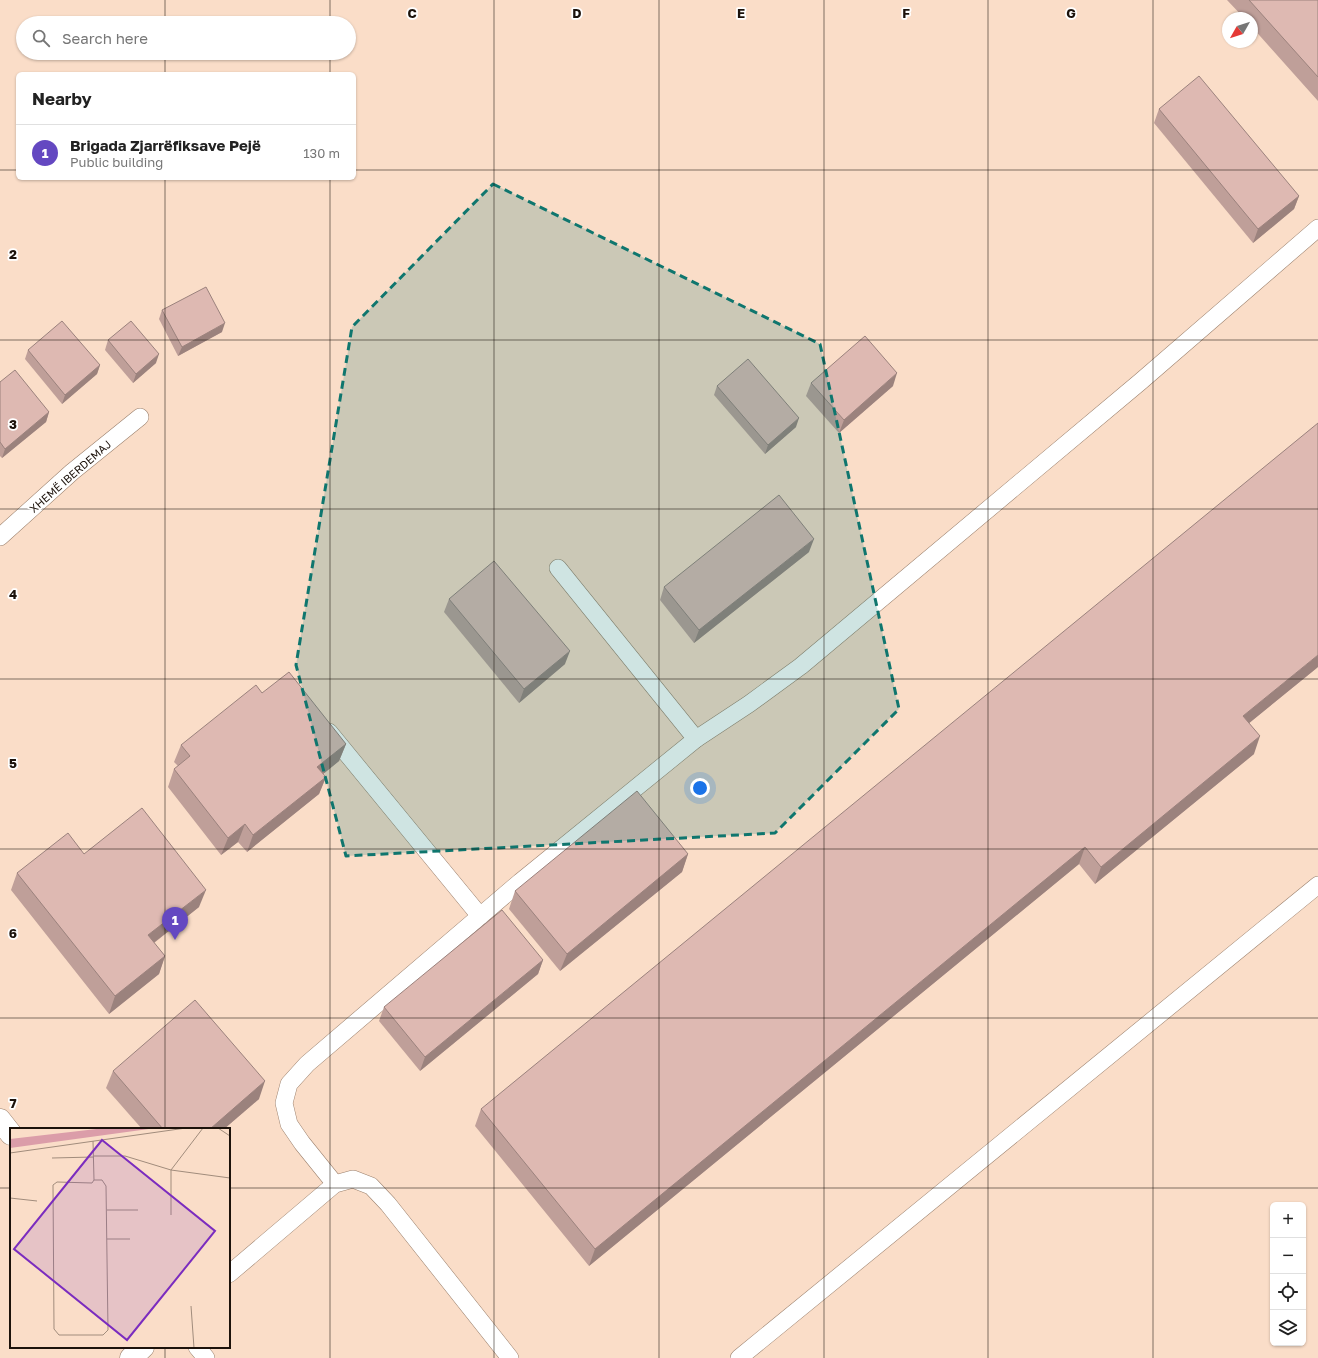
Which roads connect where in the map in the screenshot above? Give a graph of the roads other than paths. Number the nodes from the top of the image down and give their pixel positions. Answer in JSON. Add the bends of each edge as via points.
{"nodes":[{"id":1,"x":1318,"y":228,"type":"edge"},
{"id":2,"x":140,"y":417,"type":"dead end"},
{"id":3,"x":0,"y":537,"type":"edge"},
{"id":4,"x":558,"y":568,"type":"dead end"},
{"id":5,"x":318,"y":718,"type":"edge"},
{"id":6,"x":696,"y":739,"type":"junction"},
{"id":7,"x":1318,"y":885,"type":"edge"},
{"id":8,"x":480,"y":916,"type":"junction"},
{"id":9,"x":0,"y":1120,"type":"edge"},
{"id":10,"x":10,"y":1133,"type":"edge"},
{"id":11,"x":335,"y":1184,"type":"junction"},
{"id":12,"x":230,"y":1273,"type":"edge"},
{"id":13,"x":142,"y":1348,"type":"edge"},
{"id":14,"x":198,"y":1348,"type":"edge"},
{"id":15,"x":130,"y":1358,"type":"edge"},
{"id":16,"x":206,"y":1358,"type":"edge"},
{"id":17,"x":510,"y":1358,"type":"edge"},
{"id":18,"x":739,"y":1358,"type":"edge"}],
"edges":[{"from":1,"to":6,"type":"lane","via":[[1140,382],[807,661]]},
{"from":2,"to":3,"type":"lane","name":"XHEMË IBERDEMAJ","via":[[72,472]]},
{"from":4,"to":6,"type":"lane"},
{"from":5,"to":8,"type":"lane"},
{"from":6,"to":8,"type":"lane"},
{"from":7,"to":18,"type":"lane"},
{"from":8,"to":11,"type":"lane","via":[[307,1064],[289,1084],[284,1103],[289,1124]]},
{"from":9,"to":10,"type":"street"},
{"from":11,"to":12,"type":"lane"},
{"from":11,"to":17,"type":"lane","via":[[353,1179],[371,1186],[393,1210]]},
{"from":13,"to":15,"type":"street"},
{"from":14,"to":16,"type":"lane"}]}
